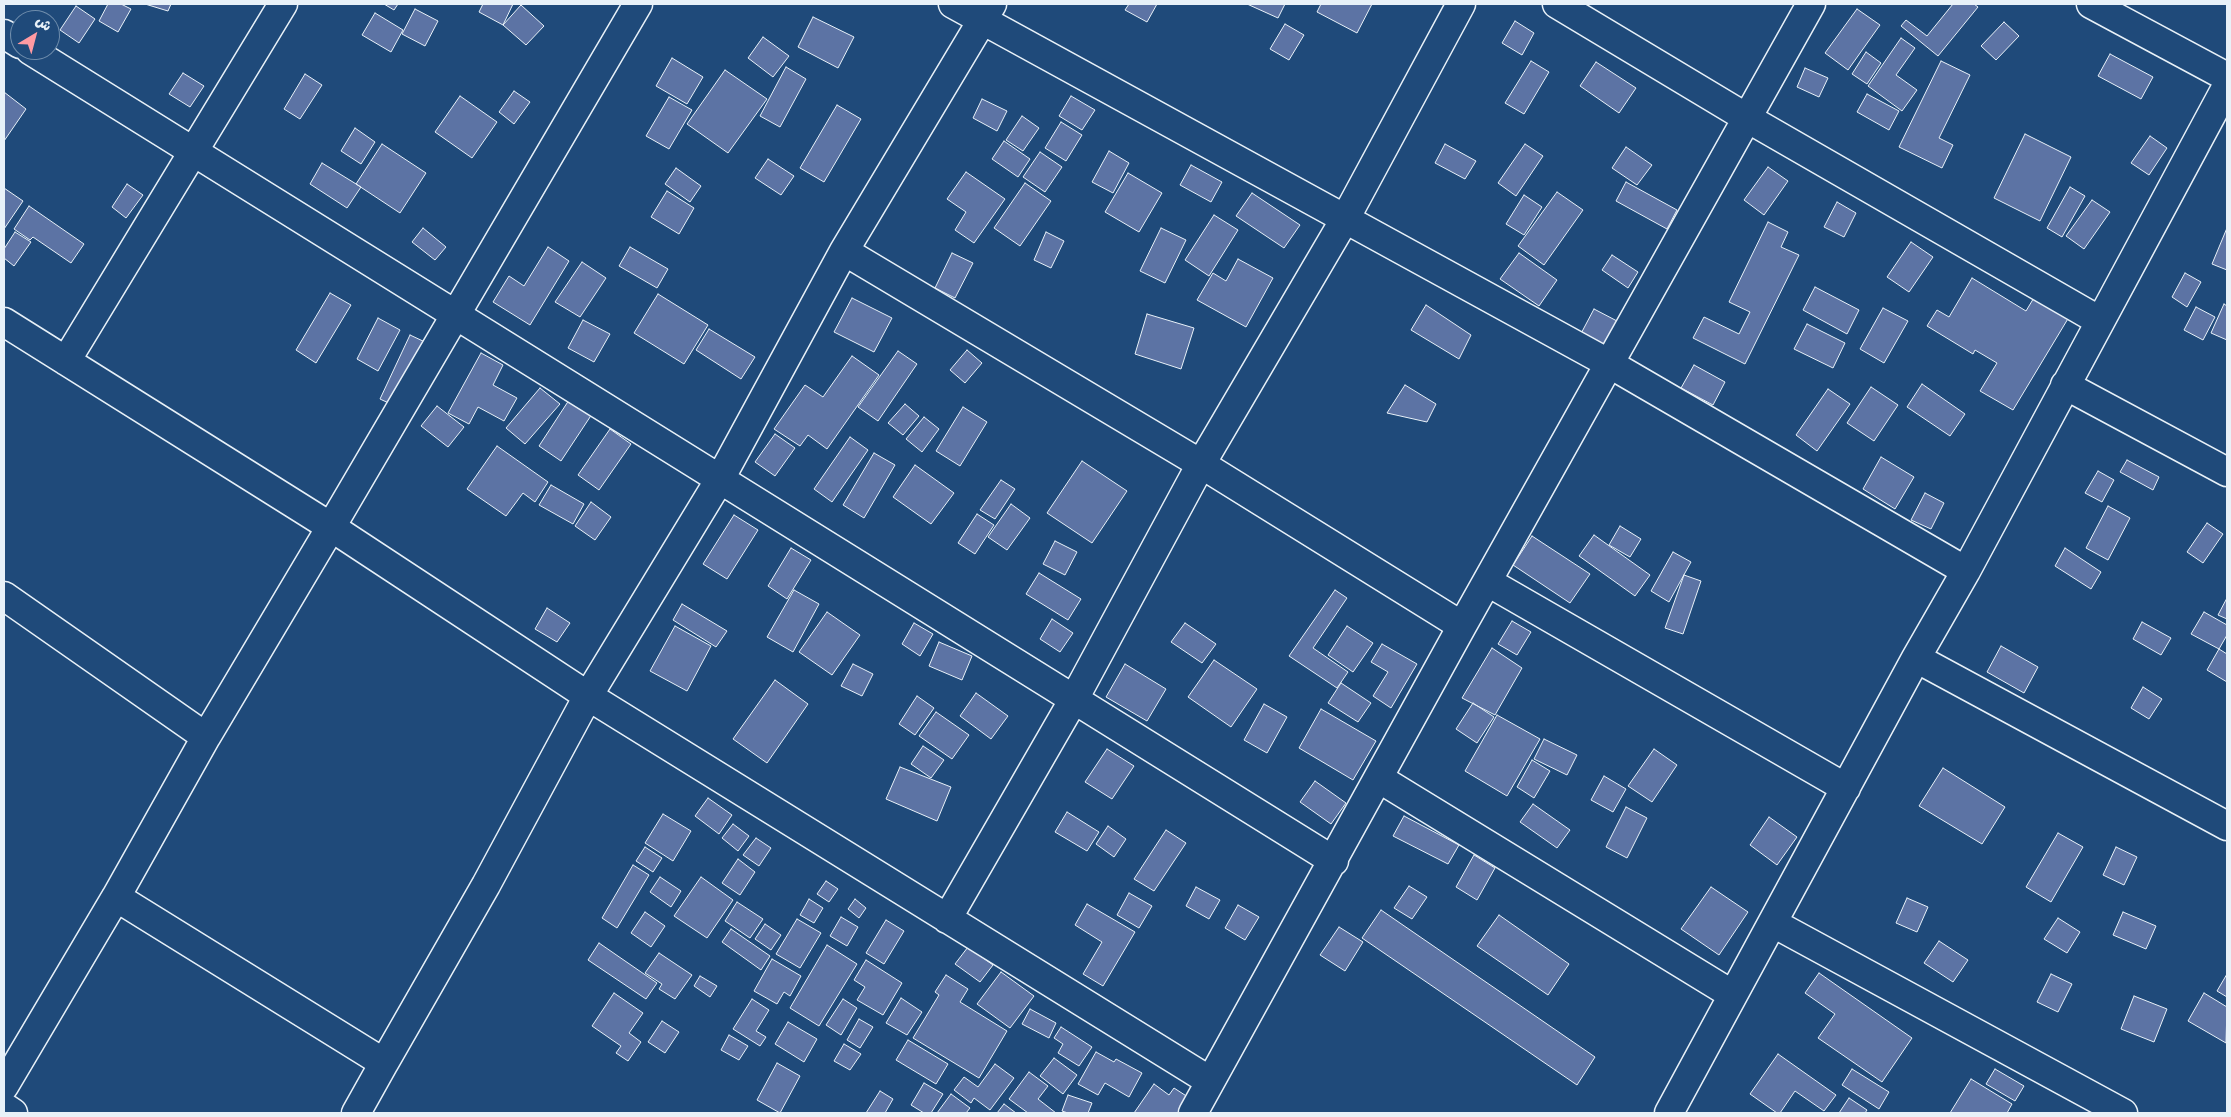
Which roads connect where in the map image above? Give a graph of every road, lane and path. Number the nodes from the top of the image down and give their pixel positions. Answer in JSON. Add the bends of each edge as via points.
{"nodes":[{"id":1,"x":282,"y":4,"type":"edge"},
{"id":2,"x":638,"y":4,"type":"edge"},
{"id":3,"x":953,"y":4,"type":"edge"},
{"id":4,"x":1461,"y":4,"type":"edge"},
{"id":5,"x":1557,"y":4,"type":"edge"},
{"id":6,"x":1811,"y":4,"type":"edge"},
{"id":7,"x":2091,"y":4,"type":"edge"},
{"id":8,"x":988,"y":12,"type":"edge"},
{"id":9,"x":46,"y":60,"type":"edge"},
{"id":10,"x":2227,"y":77,"type":"edge"},
{"id":11,"x":2224,"y":101,"type":"edge"},
{"id":12,"x":1747,"y":118,"type":"junction"},
{"id":13,"x":193,"y":152,"type":"junction"},
{"id":14,"x":1345,"y":219,"type":"junction"},
{"id":15,"x":844,"y":252,"type":"junction"},
{"id":16,"x":456,"y":315,"type":"junction"},
{"id":17,"x":2100,"y":321,"type":"junction"},
{"id":18,"x":4,"y":322,"type":"edge"},
{"id":19,"x":66,"y":361,"type":"junction"},
{"id":20,"x":1610,"y":364,"type":"junction"},
{"id":21,"x":2065,"y":385,"type":"junction"},
{"id":22,"x":1201,"y":464,"type":"junction"},
{"id":23,"x":2227,"y":472,"type":"edge"},
{"id":24,"x":720,"y":479,"type":"junction"},
{"id":25,"x":331,"y":528,"type":"junction"},
{"id":26,"x":1966,"y":571,"type":"junction"},
{"id":27,"x":1488,"y":582,"type":"junction"},
{"id":28,"x":5,"y":600,"type":"edge"},
{"id":29,"x":1462,"y":626,"type":"junction"},
{"id":30,"x":1916,"y":658,"type":"junction"},
{"id":31,"x":588,"y":696,"type":"junction"},
{"id":32,"x":1074,"y":699,"type":"junction"},
{"id":33,"x":206,"y":736,"type":"junction"},
{"id":34,"x":1380,"y":779,"type":"junction"},
{"id":35,"x":1846,"y":788,"type":"junction"},
{"id":36,"x":2227,"y":826,"type":"edge"},
{"id":37,"x":1334,"y":860,"type":"junction"},
{"id":38,"x":116,"y":897,"type":"junction"},
{"id":39,"x":947,"y":919,"type":"junction"},
{"id":40,"x":1772,"y":923,"type":"junction"},
{"id":41,"x":1733,"y":995,"type":"junction"},
{"id":42,"x":384,"y":1063,"type":"junction"},
{"id":43,"x":1210,"y":1081,"type":"junction"},
{"id":44,"x":4,"y":1086,"type":"edge"},
{"id":45,"x":4,"y":1107,"type":"edge"},
{"id":46,"x":13,"y":1113,"type":"edge"},
{"id":47,"x":356,"y":1113,"type":"edge"},
{"id":48,"x":1193,"y":1113,"type":"edge"},
{"id":49,"x":1669,"y":1113,"type":"edge"},
{"id":50,"x":2123,"y":1113,"type":"edge"}],
"edges":[{"from":1,"to":13,"type":"street"},
{"from":2,"to":16,"type":"street"},
{"from":3,"to":8,"type":"street"},
{"from":4,"to":14,"type":"street"},
{"from":5,"to":12,"type":"street"},
{"from":6,"to":12,"type":"street"},
{"from":7,"to":10,"type":"street"},
{"from":8,"to":14,"type":"street"},
{"from":8,"to":15,"type":"street"},
{"from":9,"to":13,"type":"street"},
{"from":11,"to":17,"type":"street"},
{"from":12,"to":17,"type":"street"},
{"from":12,"to":20,"type":"street"},
{"from":13,"to":16,"type":"street"},
{"from":13,"to":19,"type":"street"},
{"from":14,"to":20,"type":"street"},
{"from":14,"to":22,"type":"street"},
{"from":15,"to":22,"type":"street"},
{"from":15,"to":24,"type":"street"},
{"from":16,"to":24,"type":"street"},
{"from":16,"to":25,"type":"street"},
{"from":17,"to":21,"type":"street"},
{"from":18,"to":19,"type":"street"},
{"from":19,"to":25,"type":"street"},
{"from":20,"to":26,"type":"street"},
{"from":20,"to":27,"type":"street"},
{"from":21,"to":23,"type":"street"},
{"from":21,"to":26,"type":"street"},
{"from":22,"to":29,"type":"street"},
{"from":22,"to":32,"type":"street"},
{"from":24,"to":31,"type":"street"},
{"from":24,"to":32,"type":"street"},
{"from":25,"to":31,"type":"street"},
{"from":25,"to":33,"type":"street"},
{"from":26,"to":30,"type":"street"},
{"from":27,"to":29,"type":"street"},
{"from":27,"to":35,"type":"street"},
{"from":28,"to":33,"type":"street"},
{"from":29,"to":34,"type":"street"},
{"from":30,"to":35,"type":"street"},
{"from":30,"to":36,"type":"street"},
{"from":31,"to":39,"type":"street"},
{"from":31,"to":42,"type":"street","via":[[486,885]]},
{"from":32,"to":37,"type":"street"},
{"from":32,"to":39,"type":"street"},
{"from":33,"to":38,"type":"street"},
{"from":34,"to":37,"type":"street"},
{"from":34,"to":41,"type":"street"},
{"from":35,"to":40,"type":"street"},
{"from":37,"to":43,"type":"street"},
{"from":38,"to":42,"type":"street"},
{"from":38,"to":44,"type":"street"},
{"from":39,"to":43,"type":"street"},
{"from":40,"to":41,"type":"street"},
{"from":40,"to":50,"type":"street"},
{"from":41,"to":49,"type":"street"},
{"from":42,"to":47,"type":"street"},
{"from":43,"to":48,"type":"street"},
{"from":45,"to":46,"type":"street"}]}
